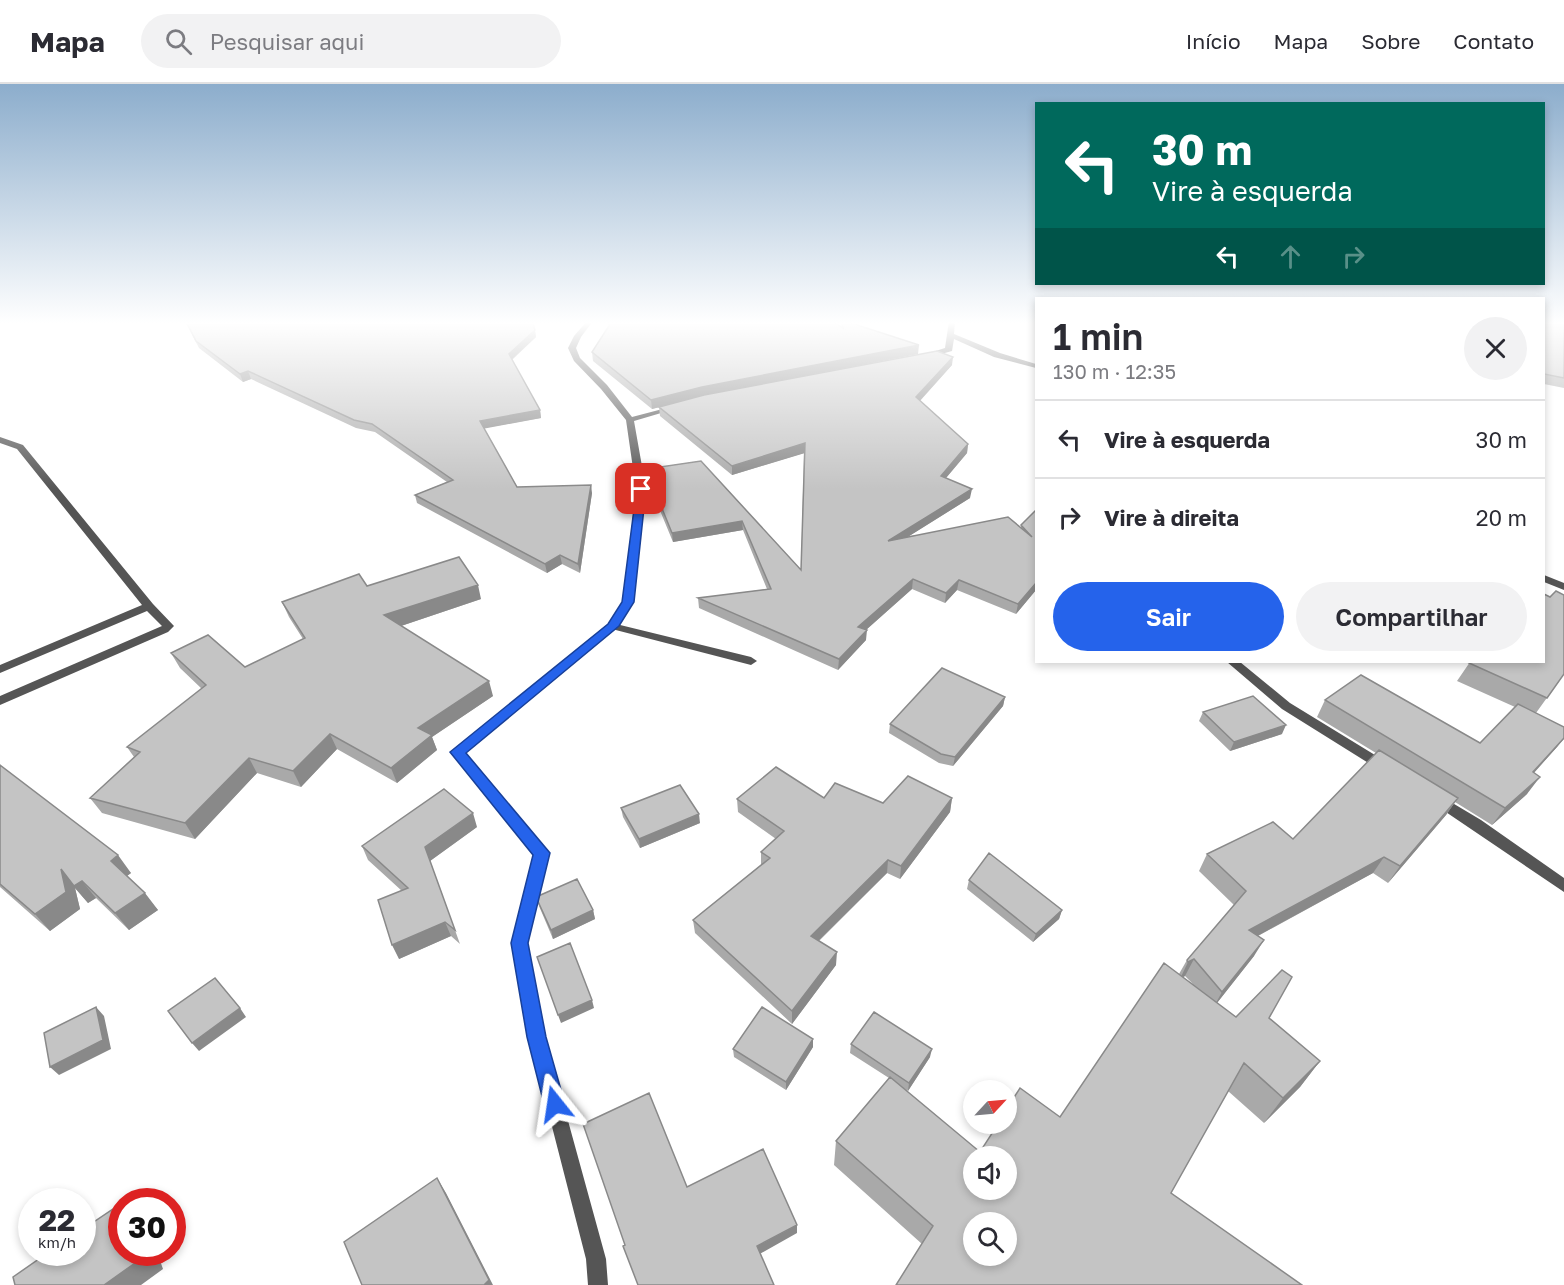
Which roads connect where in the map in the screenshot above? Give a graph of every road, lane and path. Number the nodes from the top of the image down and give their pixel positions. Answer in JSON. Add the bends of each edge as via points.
{"nodes":[{"id":1,"x":594,"y":377,"type":"edge"},
{"id":2,"x":682,"y":406,"type":"edge"},
{"id":3,"x":630,"y":420,"type":"junction"},
{"id":4,"x":0,"y":440,"type":"edge"},
{"id":5,"x":1545,"y":578,"type":"edge"},
{"id":6,"x":1564,"y":587,"type":"edge"},
{"id":7,"x":149,"y":606,"type":"junction"},
{"id":8,"x":612,"y":626,"type":"junction"},
{"id":9,"x":751,"y":660,"type":"dead end"},
{"id":10,"x":1234,"y":663,"type":"edge"},
{"id":11,"x":0,"y":669,"type":"edge"},
{"id":12,"x":0,"y":701,"type":"edge"},
{"id":13,"x":1396,"y":774,"type":"edge"},
{"id":14,"x":1426,"y":792,"type":"edge"},
{"id":15,"x":1564,"y":886,"type":"edge"},
{"id":16,"x":598,"y":1285,"type":"edge"}],
"edges":[{"from":1,"to":3,"type":"street"},
{"from":2,"to":3,"type":"street"},
{"from":3,"to":8,"type":"street","via":[[641,489],[628,602]]},
{"from":4,"to":7,"type":"street","via":[[20,447]]},
{"from":5,"to":6,"type":"street"},
{"from":7,"to":11,"type":"street"},
{"from":7,"to":12,"type":"street","via":[[167,628]]},
{"from":8,"to":9,"type":"street"},
{"from":8,"to":16,"type":"street","via":[[458,752],[542,853],[520,943],[537,1037],[596,1259]]},
{"from":10,"to":13,"type":"street","via":[[1286,706]]},
{"from":14,"to":15,"type":"street"}]}
